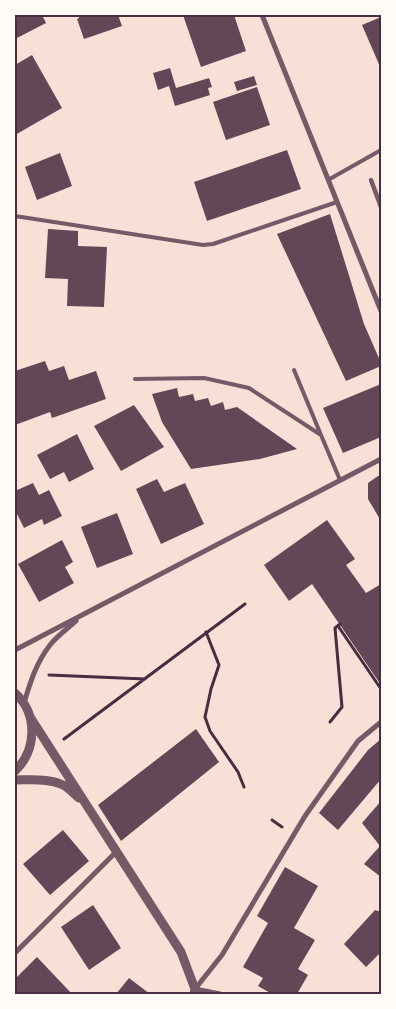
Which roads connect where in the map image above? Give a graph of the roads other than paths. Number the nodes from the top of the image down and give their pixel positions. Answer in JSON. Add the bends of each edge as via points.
{"nodes":[{"id":1,"x":262,"y":15,"type":"edge"},
{"id":2,"x":381,"y":150,"type":"edge"},
{"id":3,"x":328,"y":180,"type":"junction"},
{"id":4,"x":370,"y":180,"type":"dead end"},
{"id":5,"x":337,"y":202,"type":"junction"},
{"id":6,"x":381,"y":207,"type":"edge"},
{"id":7,"x":15,"y":216,"type":"edge"},
{"id":8,"x":381,"y":311,"type":"edge"},
{"id":9,"x":294,"y":370,"type":"dead end"},
{"id":10,"x":134,"y":379,"type":"dead end"},
{"id":11,"x":321,"y":435,"type":"junction"},
{"id":12,"x":381,"y":459,"type":"edge"},
{"id":13,"x":340,"y":480,"type":"junction"},
{"id":14,"x":82,"y":615,"type":"junction"},
{"id":15,"x":15,"y":650,"type":"edge"},
{"id":16,"x":15,"y":693,"type":"edge"},
{"id":17,"x":24,"y":704,"type":"junction"},
{"id":18,"x":30,"y":717,"type":"junction"},
{"id":19,"x":381,"y":722,"type":"edge"},
{"id":20,"x":15,"y":771,"type":"edge"},
{"id":21,"x":15,"y":780,"type":"edge"},
{"id":22,"x":87,"y":805,"type":"junction"},
{"id":23,"x":116,"y":852,"type":"junction"},
{"id":24,"x":15,"y":953,"type":"edge"},
{"id":25,"x":194,"y":992,"type":"edge"},
{"id":26,"x":220,"y":994,"type":"edge"}],
"edges":[{"from":1,"to":3,"type":"street"},
{"from":2,"to":3,"type":"lane"},
{"from":3,"to":5,"type":"street"},
{"from":4,"to":6,"type":"street"},
{"from":5,"to":7,"type":"lane","via":[[203,245]]},
{"from":5,"to":8,"type":"street"},
{"from":9,"to":11,"type":"lane"},
{"from":10,"to":11,"type":"lane","via":[[204,378],[250,388]]},
{"from":11,"to":13,"type":"lane"},
{"from":12,"to":13,"type":"street"},
{"from":13,"to":14,"type":"street"},
{"from":14,"to":15,"type":"street"},
{"from":14,"to":17,"type":"street","via":[[43,655]]},
{"from":16,"to":17,"type":"street"},
{"from":17,"to":18,"type":"street"},
{"from":18,"to":20,"type":"street","via":[[30,748]]},
{"from":18,"to":22,"type":"street"},
{"from":19,"to":25,"type":"street","via":[[358,741],[310,809],[222,955]]},
{"from":21,"to":22,"type":"street","via":[[43,779],[64,785]]},
{"from":22,"to":23,"type":"street"},
{"from":23,"to":24,"type":"street"},
{"from":23,"to":25,"type":"street","via":[[181,952]]},
{"from":25,"to":26,"type":"street"}]}
